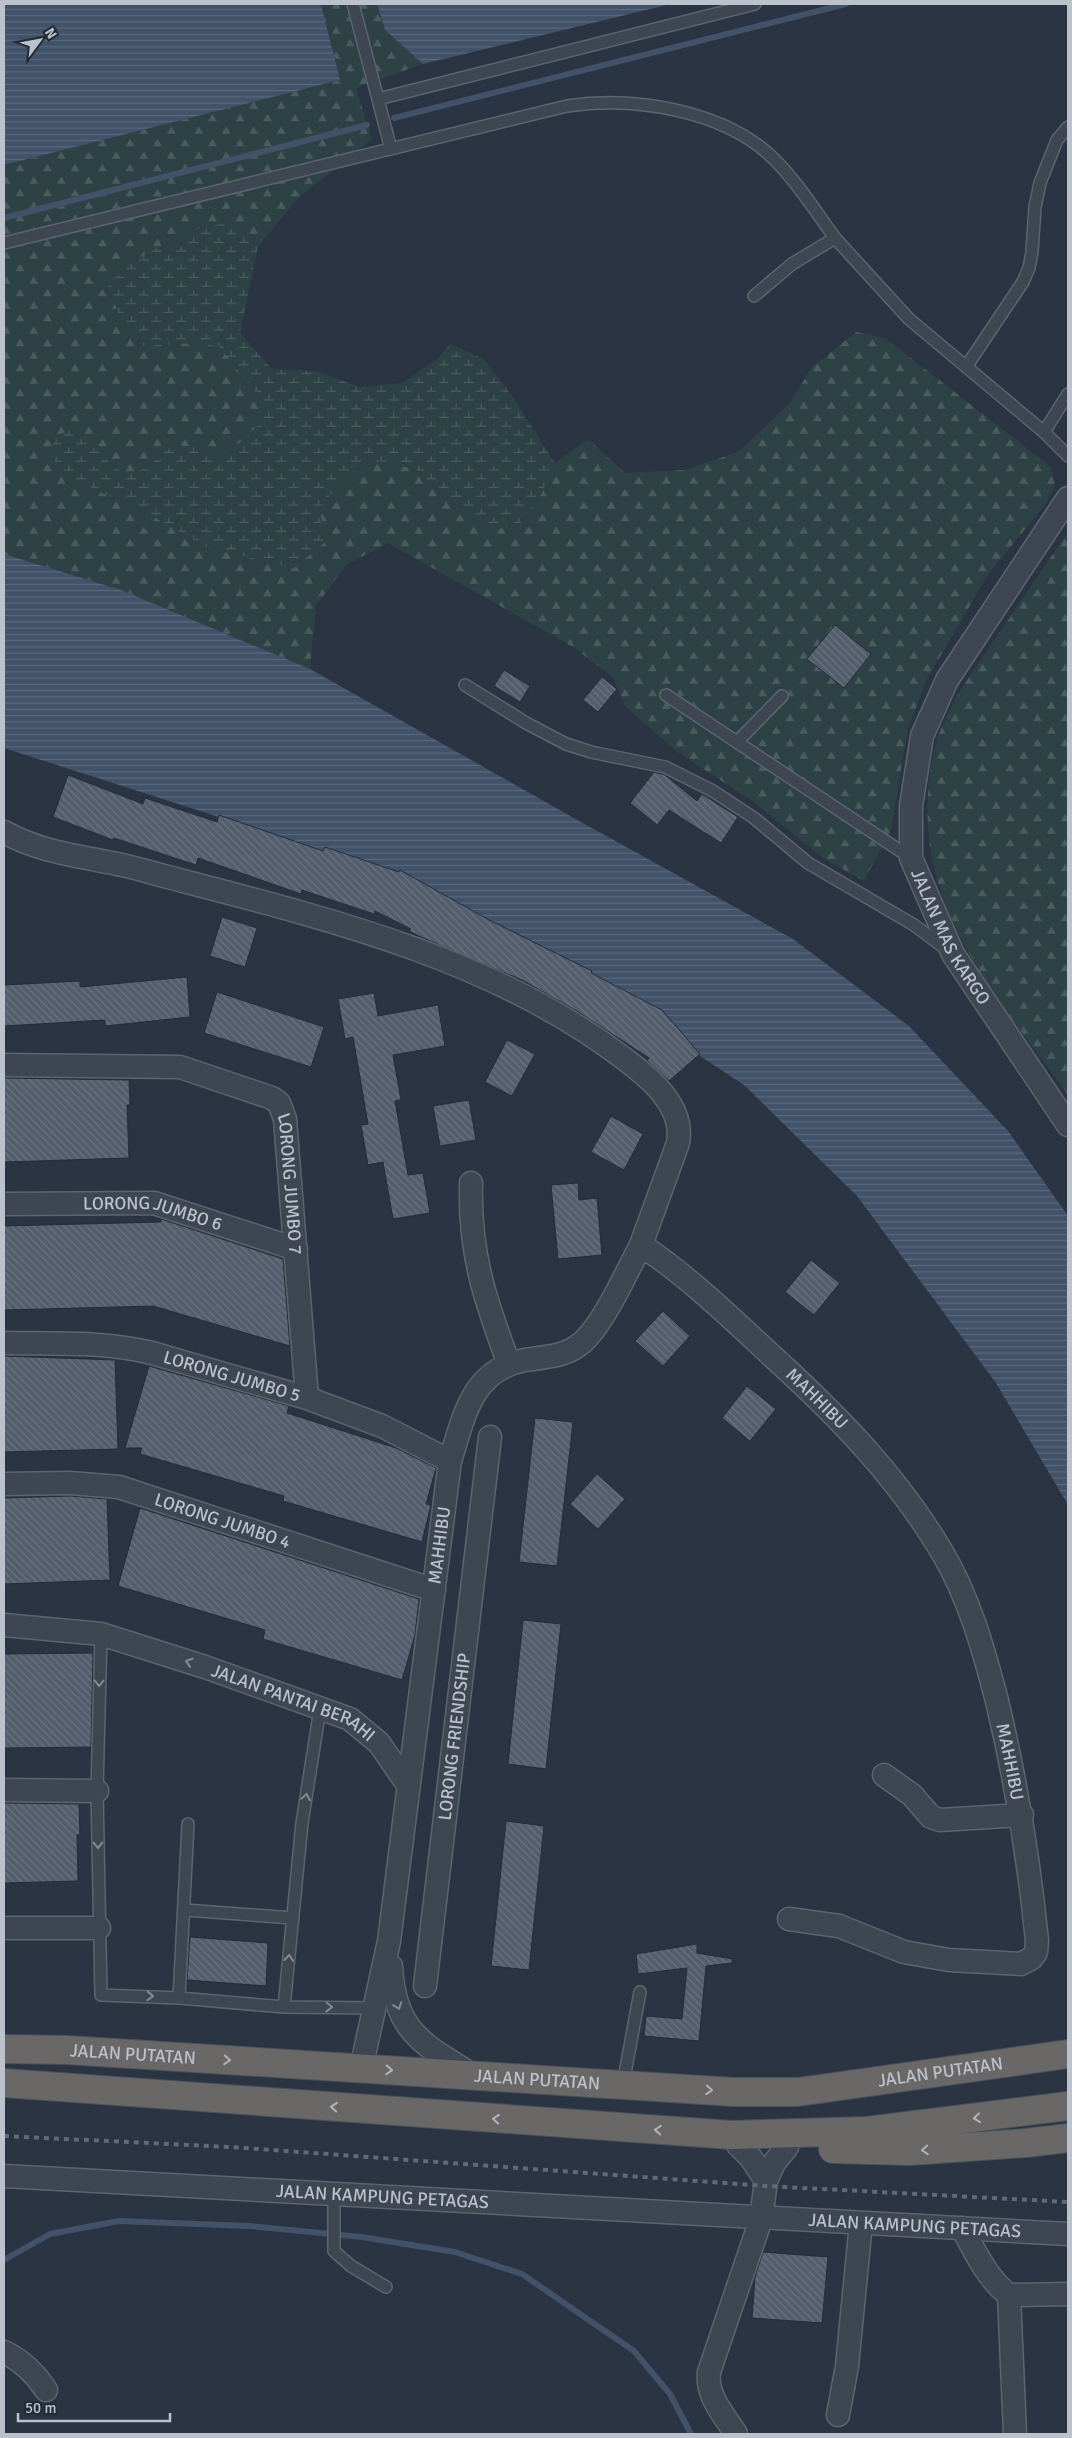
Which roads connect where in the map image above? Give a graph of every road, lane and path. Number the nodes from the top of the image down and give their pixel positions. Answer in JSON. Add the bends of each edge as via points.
{"nodes":[{"id":1,"x":353,"y":4,"type":"edge"},
{"id":2,"x":755,"y":4,"type":"edge"},
{"id":3,"x":378,"y":99,"type":"junction"},
{"id":4,"x":1068,"y":127,"type":"edge"},
{"id":5,"x":391,"y":149,"type":"junction"},
{"id":6,"x":835,"y":238,"type":"junction"},
{"id":7,"x":4,"y":243,"type":"edge"},
{"id":8,"x":754,"y":296,"type":"dead end"},
{"id":9,"x":966,"y":367,"type":"junction"},
{"id":10,"x":1068,"y":394,"type":"edge"},
{"id":11,"x":1044,"y":432,"type":"junction"},
{"id":12,"x":1068,"y":456,"type":"edge"},
{"id":13,"x":1068,"y":498,"type":"edge"},
{"id":14,"x":465,"y":685,"type":"dead end"},
{"id":15,"x":666,"y":695,"type":"dead end"},
{"id":16,"x":782,"y":696,"type":"dead end"},
{"id":17,"x":737,"y":742,"type":"junction"},
{"id":18,"x":4,"y":832,"type":"edge"},
{"id":19,"x":911,"y":858,"type":"junction"},
{"id":20,"x":953,"y":954,"type":"junction"},
{"id":21,"x":4,"y":1065,"type":"edge"},
{"id":22,"x":1068,"y":1125,"type":"edge"},
{"id":23,"x":472,"y":1183,"type":"dead end"},
{"id":24,"x":4,"y":1204,"type":"edge"},
{"id":25,"x":641,"y":1245,"type":"junction"},
{"id":26,"x":296,"y":1248,"type":"junction"},
{"id":27,"x":4,"y":1343,"type":"edge"},
{"id":28,"x":509,"y":1364,"type":"junction"},
{"id":29,"x":307,"y":1398,"type":"junction"},
{"id":30,"x":490,"y":1437,"type":"dead end"},
{"id":31,"x":449,"y":1470,"type":"junction"},
{"id":32,"x":4,"y":1484,"type":"edge"},
{"id":33,"x":483,"y":1487,"type":"junction"},
{"id":34,"x":434,"y":1590,"type":"junction"},
{"id":35,"x":4,"y":1625,"type":"edge"},
{"id":36,"x":100,"y":1634,"type":"junction"},
{"id":37,"x":320,"y":1709,"type":"junction"},
{"id":38,"x":884,"y":1775,"type":"dead end"},
{"id":39,"x":408,"y":1785,"type":"junction"},
{"id":40,"x":4,"y":1790,"type":"edge"},
{"id":41,"x":97,"y":1790,"type":"junction"},
{"id":42,"x":1022,"y":1814,"type":"junction"},
{"id":43,"x":188,"y":1824,"type":"dead end"},
{"id":44,"x":185,"y":1910,"type":"junction"},
{"id":45,"x":293,"y":1918,"type":"junction"},
{"id":46,"x":789,"y":1919,"type":"dead end"},
{"id":47,"x":4,"y":1928,"type":"edge"},
{"id":48,"x":99,"y":1928,"type":"junction"},
{"id":49,"x":389,"y":1940,"type":"junction"},
{"id":50,"x":425,"y":1986,"type":"dead end"},
{"id":51,"x":640,"y":1992,"type":"dead end"},
{"id":52,"x":179,"y":1998,"type":"junction"},
{"id":53,"x":284,"y":2007,"type":"junction"},
{"id":54,"x":376,"y":2008,"type":"junction"},
{"id":55,"x":4,"y":2049,"type":"edge"},
{"id":56,"x":1068,"y":2054,"type":"edge"},
{"id":57,"x":361,"y":2069,"type":"junction"},
{"id":58,"x":470,"y":2074,"type":"junction"},
{"id":59,"x":4,"y":2083,"type":"edge"},
{"id":60,"x":623,"y":2084,"type":"junction"},
{"id":61,"x":1068,"y":2106,"type":"edge"},
{"id":62,"x":691,"y":2132,"type":"junction"},
{"id":63,"x":1068,"y":2138,"type":"edge"},
{"id":64,"x":738,"y":2145,"type":"junction"},
{"id":65,"x":787,"y":2147,"type":"junction"},
{"id":66,"x":4,"y":2176,"type":"edge"},
{"id":67,"x":766,"y":2180,"type":"junction"},
{"id":68,"x":334,"y":2202,"type":"junction"},
{"id":69,"x":761,"y":2218,"type":"junction"},
{"id":70,"x":860,"y":2223,"type":"junction"},
{"id":71,"x":962,"y":2228,"type":"junction"},
{"id":72,"x":1068,"y":2234,"type":"edge"},
{"id":73,"x":386,"y":2287,"type":"dead end"},
{"id":74,"x":1068,"y":2294,"type":"edge"},
{"id":75,"x":1009,"y":2295,"type":"junction"},
{"id":76,"x":4,"y":2352,"type":"edge"},
{"id":77,"x":46,"y":2390,"type":"dead end"},
{"id":78,"x":838,"y":2415,"type":"dead end"},
{"id":79,"x":736,"y":2434,"type":"edge"},
{"id":80,"x":1015,"y":2434,"type":"edge"}],
"edges":[{"from":1,"to":3,"type":"lane"},
{"from":2,"to":3,"type":"lane"},
{"from":3,"to":5,"type":"lane"},
{"from":4,"to":9,"type":"lane","via":[[1057,140],[1040,183],[1029,268]]},
{"from":5,"to":6,"type":"lane","via":[[567,106],[594,102],[661,107],[695,116],[749,139],[774,159]]},
{"from":5,"to":7,"type":"lane"},
{"from":6,"to":8,"type":"lane","via":[[792,264]]},
{"from":6,"to":9,"type":"lane","via":[[909,319]]},
{"from":9,"to":11,"type":"lane"},
{"from":10,"to":11,"type":"lane"},
{"from":11,"to":12,"type":"lane"},
{"from":13,"to":19,"type":"street","name":"JALAN MAS KARGO","via":[[947,680],[933,708],[922,736],[915,770]]},
{"from":14,"to":20,"type":"lane","via":[[566,744],[665,768],[713,791],[754,818],[808,863],[914,925]]},
{"from":15,"to":17,"type":"lane"},
{"from":16,"to":17,"type":"lane"},
{"from":17,"to":19,"type":"lane"},
{"from":18,"to":25,"type":"street","via":[[33,846],[58,853],[110,862],[376,936],[461,967],[569,1020],[637,1069],[669,1102],[678,1117],[678,1143]]},
{"from":19,"to":20,"type":"street","name":"JALAN MAS KARGO"},
{"from":20,"to":22,"type":"street","name":"JALAN MAS KARGO"},
{"from":21,"to":26,"type":"street","name":"LORONG JUMBO 7","via":[[180,1067],[272,1098],[279,1103],[286,1119]]},
{"from":23,"to":28,"type":"street","via":[[470,1218],[476,1264],[490,1315]]},
{"from":24,"to":26,"type":"street","name":"LORONG JUMBO 6","via":[[154,1203]]},
{"from":25,"to":28,"type":"street","name":"MAHHIBU","via":[[590,1336],[568,1352]]},
{"from":25,"to":42,"type":"street","name":"MAHHIBU","via":[[704,1292],[849,1428],[895,1483],[928,1530],[944,1554],[980,1639]]},
{"from":26,"to":29,"type":"street","name":"LORONG JUMBO 7"},
{"from":27,"to":29,"type":"street","name":"LORONG JUMBO 5","via":[[99,1343],[126,1347]]},
{"from":28,"to":31,"type":"street","name":"MAHHIBU","via":[[486,1380],[472,1396]]},
{"from":29,"to":31,"type":"street","name":"LORONG JUMBO 5","via":[[382,1426]]},
{"from":30,"to":33,"type":"street","name":"LORONG FRIENDSHIP"},
{"from":31,"to":33,"type":"street"},
{"from":31,"to":34,"type":"street","name":"MAHHIBU"},
{"from":32,"to":34,"type":"street","name":"LORONG JUMBO 4","via":[[70,1483],[119,1487]]},
{"from":33,"to":50,"type":"street","name":"LORONG FRIENDSHIP"},
{"from":34,"to":39,"type":"street","name":"MAHHIBU"},
{"from":35,"to":36,"type":"street","name":"JALAN PANTAI BERAHI"},
{"from":37,"to":36,"type":"street","name":"JALAN PANTAI BERAHI","one_way":true,"via":[[205,1667]]},
{"from":36,"to":41,"type":"lane","one_way":true},
{"from":37,"to":39,"type":"street","name":"JALAN PANTAI BERAHI","via":[[350,1719],[379,1743]]},
{"from":45,"to":37,"type":"lane","one_way":true,"via":[[302,1824]]},
{"from":38,"to":42,"type":"street","via":[[912,1795],[931,1817],[940,1820]]},
{"from":39,"to":49,"type":"street"},
{"from":40,"to":41,"type":"street"},
{"from":41,"to":48,"type":"lane","one_way":true},
{"from":42,"to":46,"type":"street","name":"MAHHIBU","via":[[1037,1941],[1036,1952],[1027,1962],[1016,1965],[949,1960],[904,1952],[839,1926]]},
{"from":43,"to":44,"type":"lane"},
{"from":44,"to":45,"type":"lane"},
{"from":44,"to":52,"type":"lane"},
{"from":53,"to":45,"type":"lane","one_way":true},
{"from":47,"to":48,"type":"street"},
{"from":48,"to":52,"type":"lane","one_way":true,"via":[[101,1995]]},
{"from":49,"to":54,"type":"street"},
{"from":49,"to":58,"type":"street","one_way":true,"via":[[392,1990],[408,2028],[428,2048]]},
{"from":51,"to":60,"type":"lane"},
{"from":52,"to":53,"type":"lane"},
{"from":53,"to":54,"type":"lane","one_way":true},
{"from":54,"to":57,"type":"street"},
{"from":55,"to":57,"type":"highway","name":"JALAN PUTATAN","one_way":true,"via":[[67,2050]]},
{"from":60,"to":56,"type":"highway","name":"JALAN PUTATAN","one_way":true,"via":[[734,2092],[798,2092]]},
{"from":57,"to":58,"type":"highway","name":"JALAN PUTATAN","one_way":true},
{"from":58,"to":60,"type":"highway","name":"JALAN PUTATAN"},
{"from":62,"to":59,"type":"highway","name":"JALAN PUTATAN","one_way":true},
{"from":61,"to":62,"type":"highway","name":"JALAN PUTATAN","one_way":true,"via":[[867,2131],[732,2135]]},
{"from":62,"to":64,"type":"highway"},
{"from":63,"to":65,"type":"highway","one_way":true,"via":[[1026,2144],[910,2151]]},
{"from":64,"to":65,"type":"highway"},
{"from":64,"to":67,"type":"street"},
{"from":65,"to":67,"type":"street"},
{"from":66,"to":68,"type":"street","name":"JALAN KAMPUNG PETAGAS"},
{"from":67,"to":69,"type":"street"},
{"from":68,"to":69,"type":"street","name":"JALAN KAMPUNG PETAGAS"},
{"from":68,"to":73,"type":"lane","via":[[334,2251],[351,2266]]},
{"from":69,"to":70,"type":"street","name":"JALAN KAMPUNG PETAGAS"},
{"from":69,"to":79,"type":"street","via":[[708,2383],[710,2392]]},
{"from":70,"to":71,"type":"street","name":"JALAN KAMPUNG PETAGAS"},
{"from":70,"to":78,"type":"street","via":[[847,2366]]},
{"from":71,"to":72,"type":"street","name":"JALAN KAMPUNG PETAGAS"},
{"from":71,"to":75,"type":"street","via":[[991,2278]]},
{"from":74,"to":75,"type":"street"},
{"from":75,"to":80,"type":"street"},
{"from":76,"to":77,"type":"street","via":[[28,2367]]}]}
